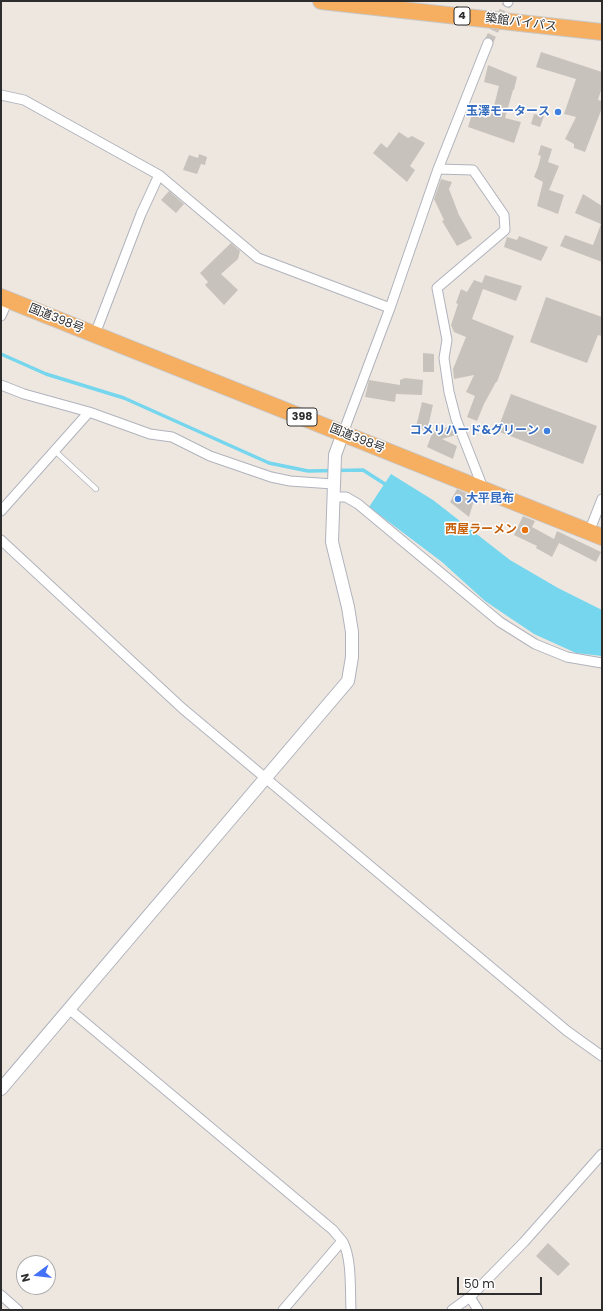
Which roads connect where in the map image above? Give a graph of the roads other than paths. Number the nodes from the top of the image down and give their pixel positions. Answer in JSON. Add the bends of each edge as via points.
{"nodes":[{"id":1,"x":322,"y":1,"type":"edge"},
{"id":2,"x":602,"y":32,"type":"edge"},
{"id":3,"x":488,"y":44,"type":"tunnel mouth"},
{"id":4,"x":1,"y":95,"type":"edge"},
{"id":5,"x":438,"y":169,"type":"junction"},
{"id":6,"x":159,"y":175,"type":"junction"},
{"id":7,"x":4,"y":298,"type":"edge"},
{"id":8,"x":390,"y":308,"type":"junction"},
{"id":9,"x":1,"y":316,"type":"edge"},
{"id":10,"x":95,"y":334,"type":"junction"},
{"id":11,"x":1,"y":385,"type":"edge"},
{"id":12,"x":90,"y":412,"type":"junction"},
{"id":13,"x":343,"y":433,"type":"junction"},
{"id":14,"x":55,"y":451,"type":"junction"},
{"id":15,"x":333,"y":481,"type":"junction"},
{"id":16,"x":483,"y":488,"type":"junction"},
{"id":17,"x":96,"y":489,"type":"dead end"},
{"id":18,"x":334,"y":497,"type":"junction"},
{"id":19,"x":602,"y":500,"type":"edge"},
{"id":20,"x":1,"y":511,"type":"edge"},
{"id":21,"x":596,"y":535,"type":"edge"},
{"id":22,"x":1,"y":540,"type":"edge"},
{"id":23,"x":602,"y":663,"type":"edge"},
{"id":24,"x":266,"y":778,"type":"junction"},
{"id":25,"x":69,"y":1009,"type":"junction"},
{"id":26,"x":602,"y":1056,"type":"edge"},
{"id":27,"x":1,"y":1089,"type":"edge"},
{"id":28,"x":602,"y":1154,"type":"edge"},
{"id":29,"x":342,"y":1241,"type":"junction"},
{"id":30,"x":1,"y":1295,"type":"edge"},
{"id":31,"x":470,"y":1297,"type":"junction"},
{"id":32,"x":18,"y":1310,"type":"edge"},
{"id":33,"x":283,"y":1310,"type":"edge"},
{"id":34,"x":351,"y":1310,"type":"edge"},
{"id":35,"x":452,"y":1310,"type":"edge"},
{"id":36,"x":478,"y":1310,"type":"edge"}],
"edges":[{"from":1,"to":2,"type":"highway","name":"築館バイパス","number":"4"},
{"from":3,"to":5,"type":"street"},
{"from":4,"to":6,"type":"street","via":[[24,100]]},
{"from":5,"to":8,"type":"street"},
{"from":5,"to":16,"type":"street","via":[[473,170],[504,215],[505,230],[437,288],[447,340],[444,358],[456,419]]},
{"from":6,"to":8,"type":"street","via":[[258,258]]},
{"from":6,"to":10,"type":"street","via":[[141,214]]},
{"from":7,"to":9,"type":"street"},
{"from":7,"to":10,"type":"highway","name":"国道398号","number":"398"},
{"from":8,"to":13,"type":"street"},
{"from":10,"to":13,"type":"highway","name":"国道398号","number":"398"},
{"from":11,"to":12,"type":"street"},
{"from":12,"to":14,"type":"street"},
{"from":12,"to":15,"type":"street","via":[[150,434],[172,437],[210,456],[271,477],[290,481]]},
{"from":13,"to":15,"type":"street","via":[[335,455]]},
{"from":13,"to":16,"type":"highway","name":"国道398号","number":"398"},
{"from":14,"to":17,"type":"lane"},
{"from":14,"to":20,"type":"street"},
{"from":15,"to":18,"type":"street"},
{"from":16,"to":21,"type":"highway","name":"国道398号","number":"398"},
{"from":18,"to":23,"type":"street","via":[[346,497],[358,504],[500,622],[535,644],[567,657]]},
{"from":18,"to":24,"type":"street","via":[[332,542],[352,632],[352,657],[348,681]]},
{"from":19,"to":21,"type":"street"},
{"from":22,"to":24,"type":"street","via":[[182,708]]},
{"from":24,"to":25,"type":"street"},
{"from":24,"to":26,"type":"street","via":[[568,1031]]},
{"from":25,"to":27,"type":"street"},
{"from":25,"to":29,"type":"street","via":[[333,1230]]},
{"from":28,"to":31,"type":"street","via":[[524,1242]]},
{"from":29,"to":33,"type":"street"},
{"from":29,"to":34,"type":"street","via":[[350,1275]]},
{"from":30,"to":32,"type":"street"},
{"from":31,"to":35,"type":"street"},
{"from":31,"to":36,"type":"street"}]}
